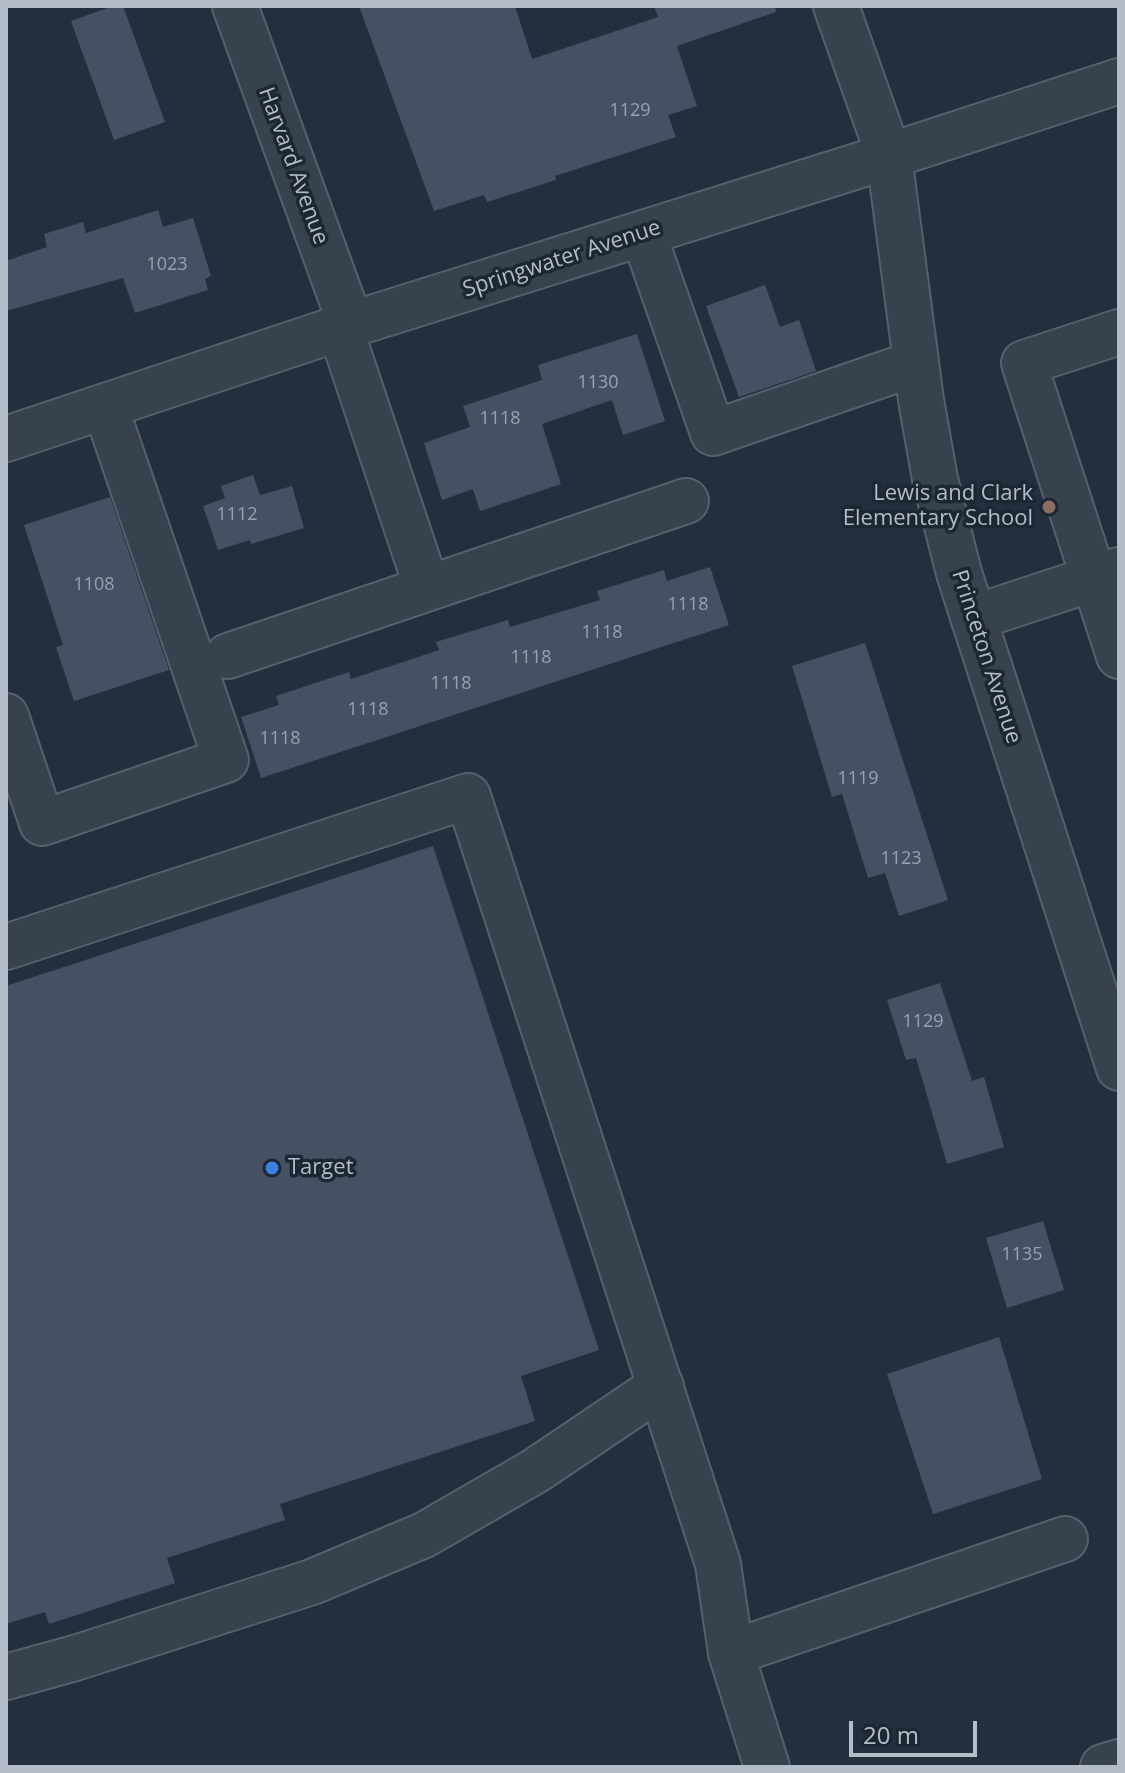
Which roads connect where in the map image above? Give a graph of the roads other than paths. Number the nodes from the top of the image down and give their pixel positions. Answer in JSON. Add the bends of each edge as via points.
{"nodes":[{"id":1,"x":235,"y":6,"type":"edge"},
{"id":2,"x":836,"y":6,"type":"edge"},
{"id":3,"x":1119,"y":81,"type":"edge"},
{"id":4,"x":889,"y":156,"type":"junction"},
{"id":5,"x":643,"y":233,"type":"junction"},
{"id":6,"x":345,"y":327,"type":"junction"},
{"id":7,"x":1119,"y":332,"type":"edge"},
{"id":8,"x":916,"y":363,"type":"junction"},
{"id":9,"x":105,"y":406,"type":"junction"},
{"id":10,"x":6,"y":439,"type":"edge"},
{"id":11,"x":686,"y":501,"type":"dead end"},
{"id":12,"x":1106,"y":574,"type":"edge"},
{"id":13,"x":427,"y":588,"type":"junction"},
{"id":14,"x":973,"y":618,"type":"junction"},
{"id":15,"x":228,"y":656,"type":"dead end"},
{"id":16,"x":1119,"y":656,"type":"edge"},
{"id":17,"x":6,"y":716,"type":"edge"},
{"id":18,"x":6,"y":947,"type":"edge"},
{"id":19,"x":1119,"y":1068,"type":"edge"},
{"id":20,"x":661,"y":1386,"type":"junction"},
{"id":21,"x":1065,"y":1539,"type":"dead end"},
{"id":22,"x":731,"y":1653,"type":"junction"},
{"id":23,"x":6,"y":1677,"type":"edge"},
{"id":24,"x":1119,"y":1762,"type":"edge"},
{"id":25,"x":767,"y":1767,"type":"edge"},
{"id":26,"x":1103,"y":1767,"type":"edge"}],
"edges":[{"from":1,"to":6,"type":"street","name":"Harvard Avenue"},
{"from":2,"to":4,"type":"street","name":"Princeton Avenue"},
{"from":3,"to":4,"type":"street","name":"Springwater Avenue"},
{"from":4,"to":5,"type":"street","name":"Springwater Avenue"},
{"from":4,"to":8,"type":"street","name":"Princeton Avenue"},
{"from":5,"to":6,"type":"street","name":"Springwater Avenue"},
{"from":5,"to":8,"type":"street","via":[[713,433]]},
{"from":6,"to":9,"type":"street","name":"Springwater Avenue"},
{"from":6,"to":13,"type":"street","name":"Harvard Avenue"},
{"from":7,"to":12,"type":"street","via":[[1024,363]]},
{"from":8,"to":14,"type":"street","name":"Princeton Avenue","via":[[935,479]]},
{"from":9,"to":10,"type":"street","name":"Springwater Avenue"},
{"from":9,"to":17,"type":"street","via":[[226,760],[42,823]]},
{"from":11,"to":13,"type":"street"},
{"from":12,"to":14,"type":"street"},
{"from":12,"to":16,"type":"street"},
{"from":13,"to":15,"type":"street"},
{"from":14,"to":19,"type":"street","name":"Princeton Avenue"},
{"from":18,"to":20,"type":"street","via":[[468,796]]},
{"from":20,"to":22,"type":"street","via":[[718,1564]]},
{"from":20,"to":23,"type":"street","via":[[535,1471],[424,1535],[312,1582]]},
{"from":21,"to":22,"type":"street"},
{"from":22,"to":25,"type":"street"},
{"from":24,"to":26,"type":"street"}]}
